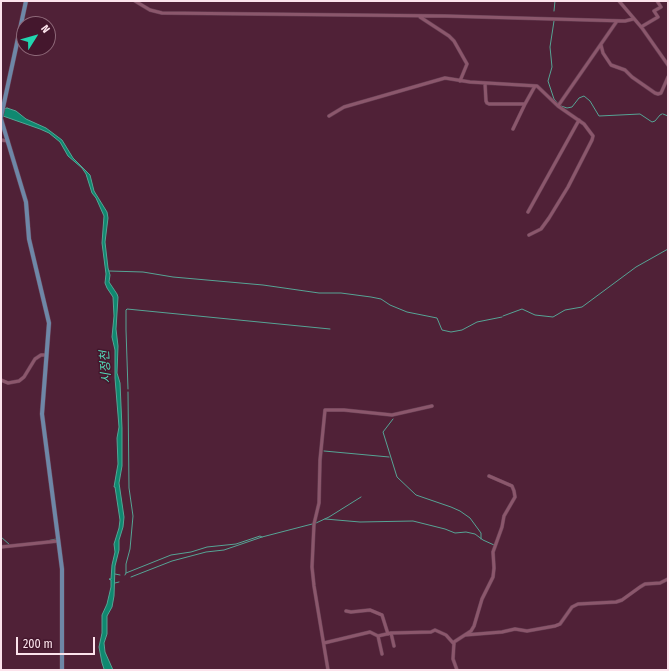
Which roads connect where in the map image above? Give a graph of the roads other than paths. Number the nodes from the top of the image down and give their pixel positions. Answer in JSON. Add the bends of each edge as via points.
{"nodes":[{"id":1,"x":26,"y":1,"type":"edge"},
{"id":2,"x":135,"y":1,"type":"edge"},
{"id":3,"x":626,"y":1,"type":"edge"},
{"id":4,"x":657,"y":1,"type":"edge"},
{"id":5,"x":620,"y":3,"type":"edge"},
{"id":6,"x":420,"y":17,"type":"junction"},
{"id":7,"x":633,"y":19,"type":"junction"},
{"id":8,"x":617,"y":21,"type":"junction"},
{"id":9,"x":641,"y":27,"type":"junction"},
{"id":10,"x":601,"y":45,"type":"junction"},
{"id":11,"x":668,"y":65,"type":"edge"},
{"id":12,"x":668,"y":77,"type":"edge"},
{"id":13,"x":460,"y":81,"type":"junction"},
{"id":14,"x":485,"y":83,"type":"junction"},
{"id":15,"x":535,"y":86,"type":"junction"},
{"id":16,"x":525,"y":104,"type":"junction"},
{"id":17,"x":558,"y":106,"type":"junction"},
{"id":18,"x":329,"y":116,"type":"dead end"},
{"id":19,"x":1,"y":117,"type":"edge"},
{"id":20,"x":579,"y":120,"type":"junction"},
{"id":21,"x":513,"y":129,"type":"dead end"},
{"id":22,"x":1,"y":140,"type":"edge"},
{"id":23,"x":8,"y":141,"type":"junction"},
{"id":24,"x":528,"y":212,"type":"dead end"},
{"id":25,"x":529,"y":235,"type":"dead end"},
{"id":26,"x":46,"y":355,"type":"junction"},
{"id":27,"x":1,"y":380,"type":"edge"},
{"id":28,"x":432,"y":406,"type":"dead end"},
{"id":29,"x":489,"y":476,"type":"dead end"},
{"id":30,"x":58,"y":541,"type":"junction"},
{"id":31,"x":1,"y":547,"type":"edge"},
{"id":32,"x":668,"y":579,"type":"edge"},
{"id":33,"x":346,"y":611,"type":"dead end"},
{"id":34,"x":389,"y":633,"type":"junction"},
{"id":35,"x":465,"y":635,"type":"junction"},
{"id":36,"x":378,"y":636,"type":"junction"},
{"id":37,"x":324,"y":643,"type":"junction"},
{"id":38,"x":454,"y":644,"type":"junction"},
{"id":39,"x":394,"y":646,"type":"dead end"},
{"id":40,"x":382,"y":654,"type":"dead end"},
{"id":41,"x":62,"y":670,"type":"edge"},
{"id":42,"x":328,"y":670,"type":"edge"},
{"id":43,"x":457,"y":670,"type":"edge"}],
"edges":[{"from":1,"to":19,"type":"main road"},
{"from":2,"to":6,"type":"street","via":[[150,10],[162,13]]},
{"from":3,"to":5,"type":"street"},
{"from":4,"to":9,"type":"street","via":[[661,6],[654,11],[658,17]]},
{"from":5,"to":7,"type":"street"},
{"from":6,"to":8,"type":"street"},
{"from":6,"to":13,"type":"street","via":[[454,41],[467,64]]},
{"from":7,"to":8,"type":"street"},
{"from":7,"to":9,"type":"street"},
{"from":8,"to":10,"type":"street"},
{"from":9,"to":11,"type":"street"},
{"from":10,"to":12,"type":"street","via":[[611,65],[625,70],[632,78],[658,94]]},
{"from":10,"to":17,"type":"street"},
{"from":13,"to":14,"type":"street"},
{"from":13,"to":18,"type":"street","via":[[445,78],[344,106]]},
{"from":14,"to":15,"type":"street"},
{"from":14,"to":16,"type":"street","via":[[487,103]]},
{"from":15,"to":16,"type":"street"},
{"from":15,"to":17,"type":"street"},
{"from":16,"to":21,"type":"street"},
{"from":17,"to":20,"type":"street"},
{"from":19,"to":23,"type":"main road"},
{"from":20,"to":24,"type":"street"},
{"from":20,"to":25,"type":"street","via":[[592,134],[592,140],[549,218],[541,228]]},
{"from":22,"to":23,"type":"street"},
{"from":23,"to":26,"type":"main road","via":[[26,202],[29,239],[48,318]]},
{"from":26,"to":27,"type":"street","via":[[35,359],[19,381],[8,383]]},
{"from":26,"to":30,"type":"main road","via":[[42,417]]},
{"from":28,"to":37,"type":"street","via":[[392,415],[325,410],[312,572]]},
{"from":29,"to":35,"type":"street","via":[[510,485],[515,497],[504,516],[495,545],[494,573],[491,582],[472,629]]},
{"from":30,"to":31,"type":"street"},
{"from":30,"to":41,"type":"main road","via":[[62,568]]},
{"from":32,"to":35,"type":"street","via":[[660,583],[645,584],[619,601],[578,604],[572,607],[560,624],[555,626],[527,631],[515,629]]},
{"from":33,"to":34,"type":"street","via":[[370,610],[382,615]]},
{"from":34,"to":36,"type":"street"},
{"from":34,"to":38,"type":"street","via":[[437,630]]},
{"from":34,"to":39,"type":"street"},
{"from":35,"to":38,"type":"street"},
{"from":36,"to":37,"type":"street","via":[[370,632]]},
{"from":36,"to":40,"type":"street"},
{"from":37,"to":42,"type":"street"},
{"from":38,"to":43,"type":"street","via":[[453,658]]}]}
